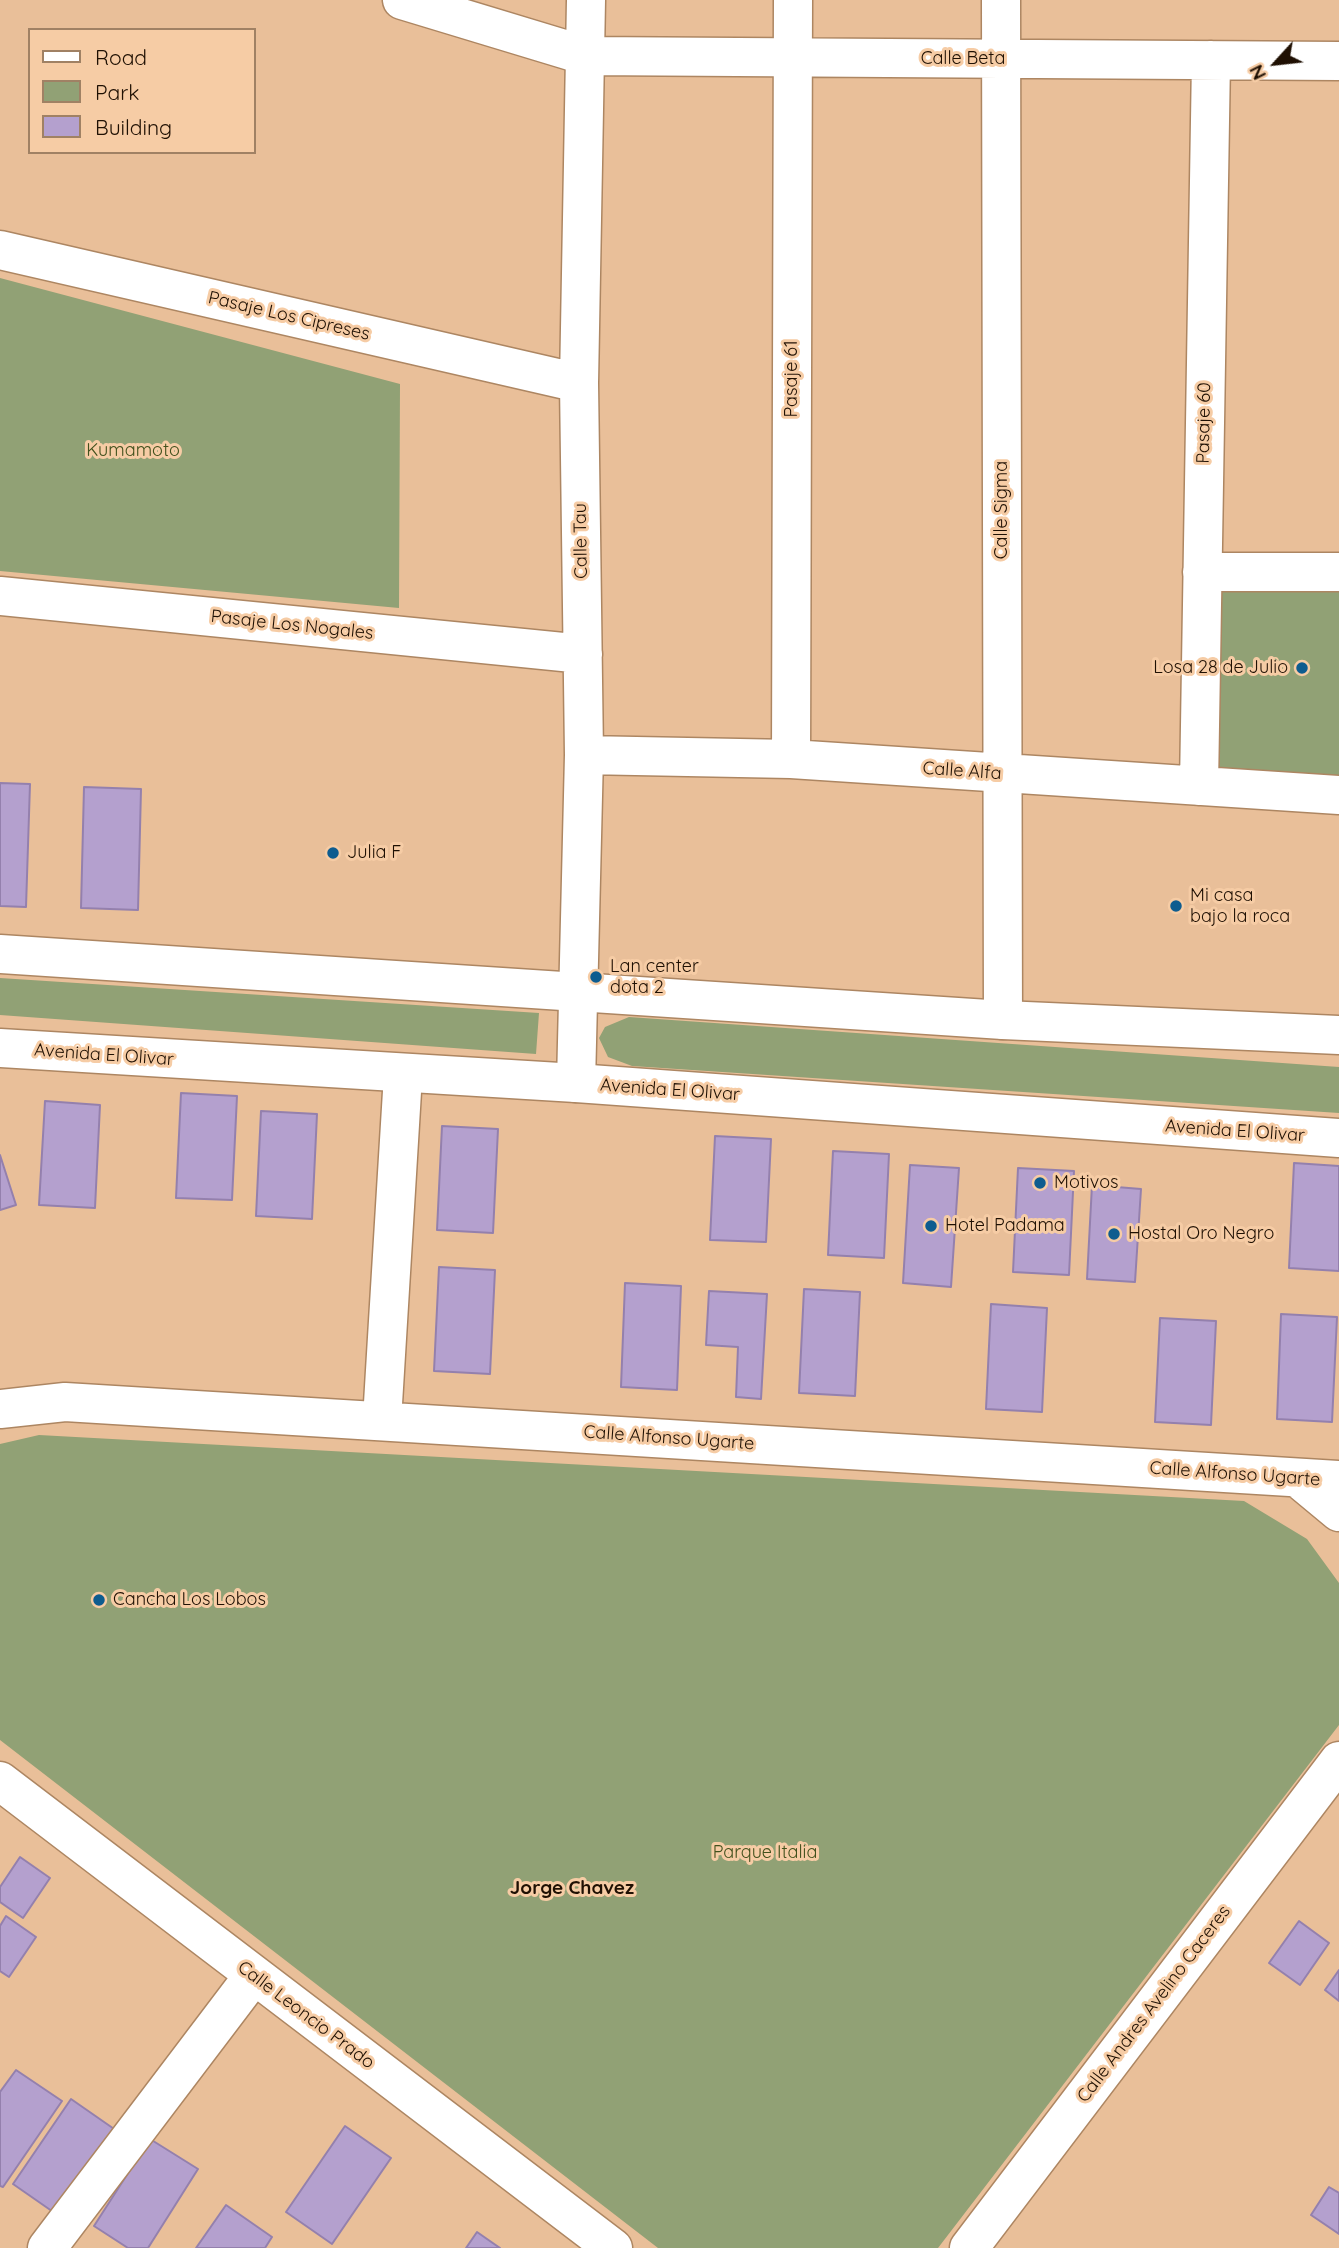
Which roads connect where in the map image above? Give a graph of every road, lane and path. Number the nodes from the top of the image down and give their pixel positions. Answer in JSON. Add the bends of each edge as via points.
{"nodes":[{"id":1,"x":402,"y":0,"type":"edge"},
{"id":2,"x":586,"y":0,"type":"edge"},
{"id":3,"x":793,"y":0,"type":"edge"},
{"id":4,"x":1001,"y":0,"type":"edge"},
{"id":5,"x":587,"y":56,"type":"junction"},
{"id":6,"x":793,"y":57,"type":"junction"},
{"id":7,"x":1000,"y":59,"type":"junction"},
{"id":8,"x":1211,"y":60,"type":"junction"},
{"id":9,"x":1339,"y":61,"type":"edge"},
{"id":10,"x":0,"y":250,"type":"edge"},
{"id":11,"x":579,"y":383,"type":"junction"},
{"id":12,"x":1202,"y":572,"type":"junction"},
{"id":13,"x":1339,"y":572,"type":"edge"},
{"id":14,"x":0,"y":596,"type":"edge"},
{"id":15,"x":583,"y":654,"type":"junction"},
{"id":16,"x":584,"y":755,"type":"junction"},
{"id":17,"x":791,"y":758,"type":"junction"},
{"id":18,"x":1002,"y":774,"type":"junction"},
{"id":19,"x":1199,"y":786,"type":"junction"},
{"id":20,"x":1339,"y":795,"type":"edge"},
{"id":21,"x":0,"y":954,"type":"edge"},
{"id":22,"x":580,"y":993,"type":"junction"},
{"id":23,"x":1003,"y":1020,"type":"junction"},
{"id":24,"x":1339,"y":1035,"type":"edge"},
{"id":25,"x":0,"y":1048,"type":"edge"},
{"id":26,"x":403,"y":1074,"type":"junction"},
{"id":27,"x":576,"y":1083,"type":"junction"},
{"id":28,"x":1339,"y":1138,"type":"edge"},
{"id":29,"x":0,"y":1409,"type":"edge"},
{"id":30,"x":382,"y":1420,"type":"junction"},
{"id":31,"x":1298,"y":1478,"type":"junction"},
{"id":32,"x":1339,"y":1480,"type":"edge"},
{"id":33,"x":1339,"y":1512,"type":"edge"},
{"id":34,"x":1339,"y":1761,"type":"edge"},
{"id":35,"x":0,"y":1781,"type":"edge"},
{"id":36,"x":254,"y":1975,"type":"junction"},
{"id":37,"x":47,"y":2248,"type":"edge"},
{"id":38,"x":613,"y":2248,"type":"edge"},
{"id":39,"x":969,"y":2248,"type":"edge"}],
"edges":[{"from":1,"to":5,"type":"street","name":"Calle Beta"},
{"from":2,"to":5,"type":"street","name":"Calle Tau"},
{"from":3,"to":6,"type":"street","name":"Pasaje 61"},
{"from":4,"to":7,"type":"street","name":"Calle Sigma"},
{"from":5,"to":6,"type":"street","name":"Calle Beta"},
{"from":5,"to":11,"type":"street","name":"Calle Tau"},
{"from":6,"to":7,"type":"street","name":"Calle Beta"},
{"from":6,"to":17,"type":"street","name":"Pasaje 61"},
{"from":7,"to":8,"type":"street","name":"Calle Beta"},
{"from":7,"to":18,"type":"street","name":"Calle Sigma"},
{"from":8,"to":9,"type":"street","name":"Calle Beta"},
{"from":8,"to":12,"type":"street","name":"Pasaje 60"},
{"from":10,"to":11,"type":"street","name":"Pasaje Los Cipreses"},
{"from":11,"to":15,"type":"street","name":"Calle Tau"},
{"from":12,"to":13,"type":"street"},
{"from":12,"to":19,"type":"street","name":"Pasaje 60"},
{"from":14,"to":15,"type":"street","name":"Pasaje Los Nogales"},
{"from":15,"to":16,"type":"street","name":"Calle Tau"},
{"from":16,"to":17,"type":"street","name":"Calle Alfa"},
{"from":16,"to":22,"type":"street","name":"Calle Tau"},
{"from":17,"to":18,"type":"street","name":"Calle Alfa"},
{"from":18,"to":19,"type":"street","name":"Calle Alfa"},
{"from":18,"to":23,"type":"street","name":"Calle Sigma"},
{"from":19,"to":20,"type":"street","name":"Calle Alfa"},
{"from":21,"to":22,"type":"street"},
{"from":22,"to":23,"type":"street"},
{"from":22,"to":27,"type":"street","name":"Calle Tau"},
{"from":23,"to":24,"type":"street"},
{"from":25,"to":26,"type":"street","name":"Avenida El Olivar"},
{"from":26,"to":27,"type":"street","name":"Avenida El Olivar"},
{"from":26,"to":30,"type":"street"},
{"from":27,"to":28,"type":"street","name":"Avenida El Olivar"},
{"from":29,"to":30,"type":"street","name":"Calle Alfonso Ugarte","via":[[65,1402]]},
{"from":30,"to":31,"type":"street","name":"Calle Alfonso Ugarte"},
{"from":31,"to":32,"type":"street","name":"Calle Alfonso Ugarte"},
{"from":31,"to":33,"type":"street"},
{"from":34,"to":39,"type":"street","name":"Calle Andres Avelino Caceres"},
{"from":35,"to":36,"type":"street","name":"Calle Leoncio Prado"},
{"from":36,"to":37,"type":"street"},
{"from":36,"to":38,"type":"street","name":"Calle Leoncio Prado"}]}
